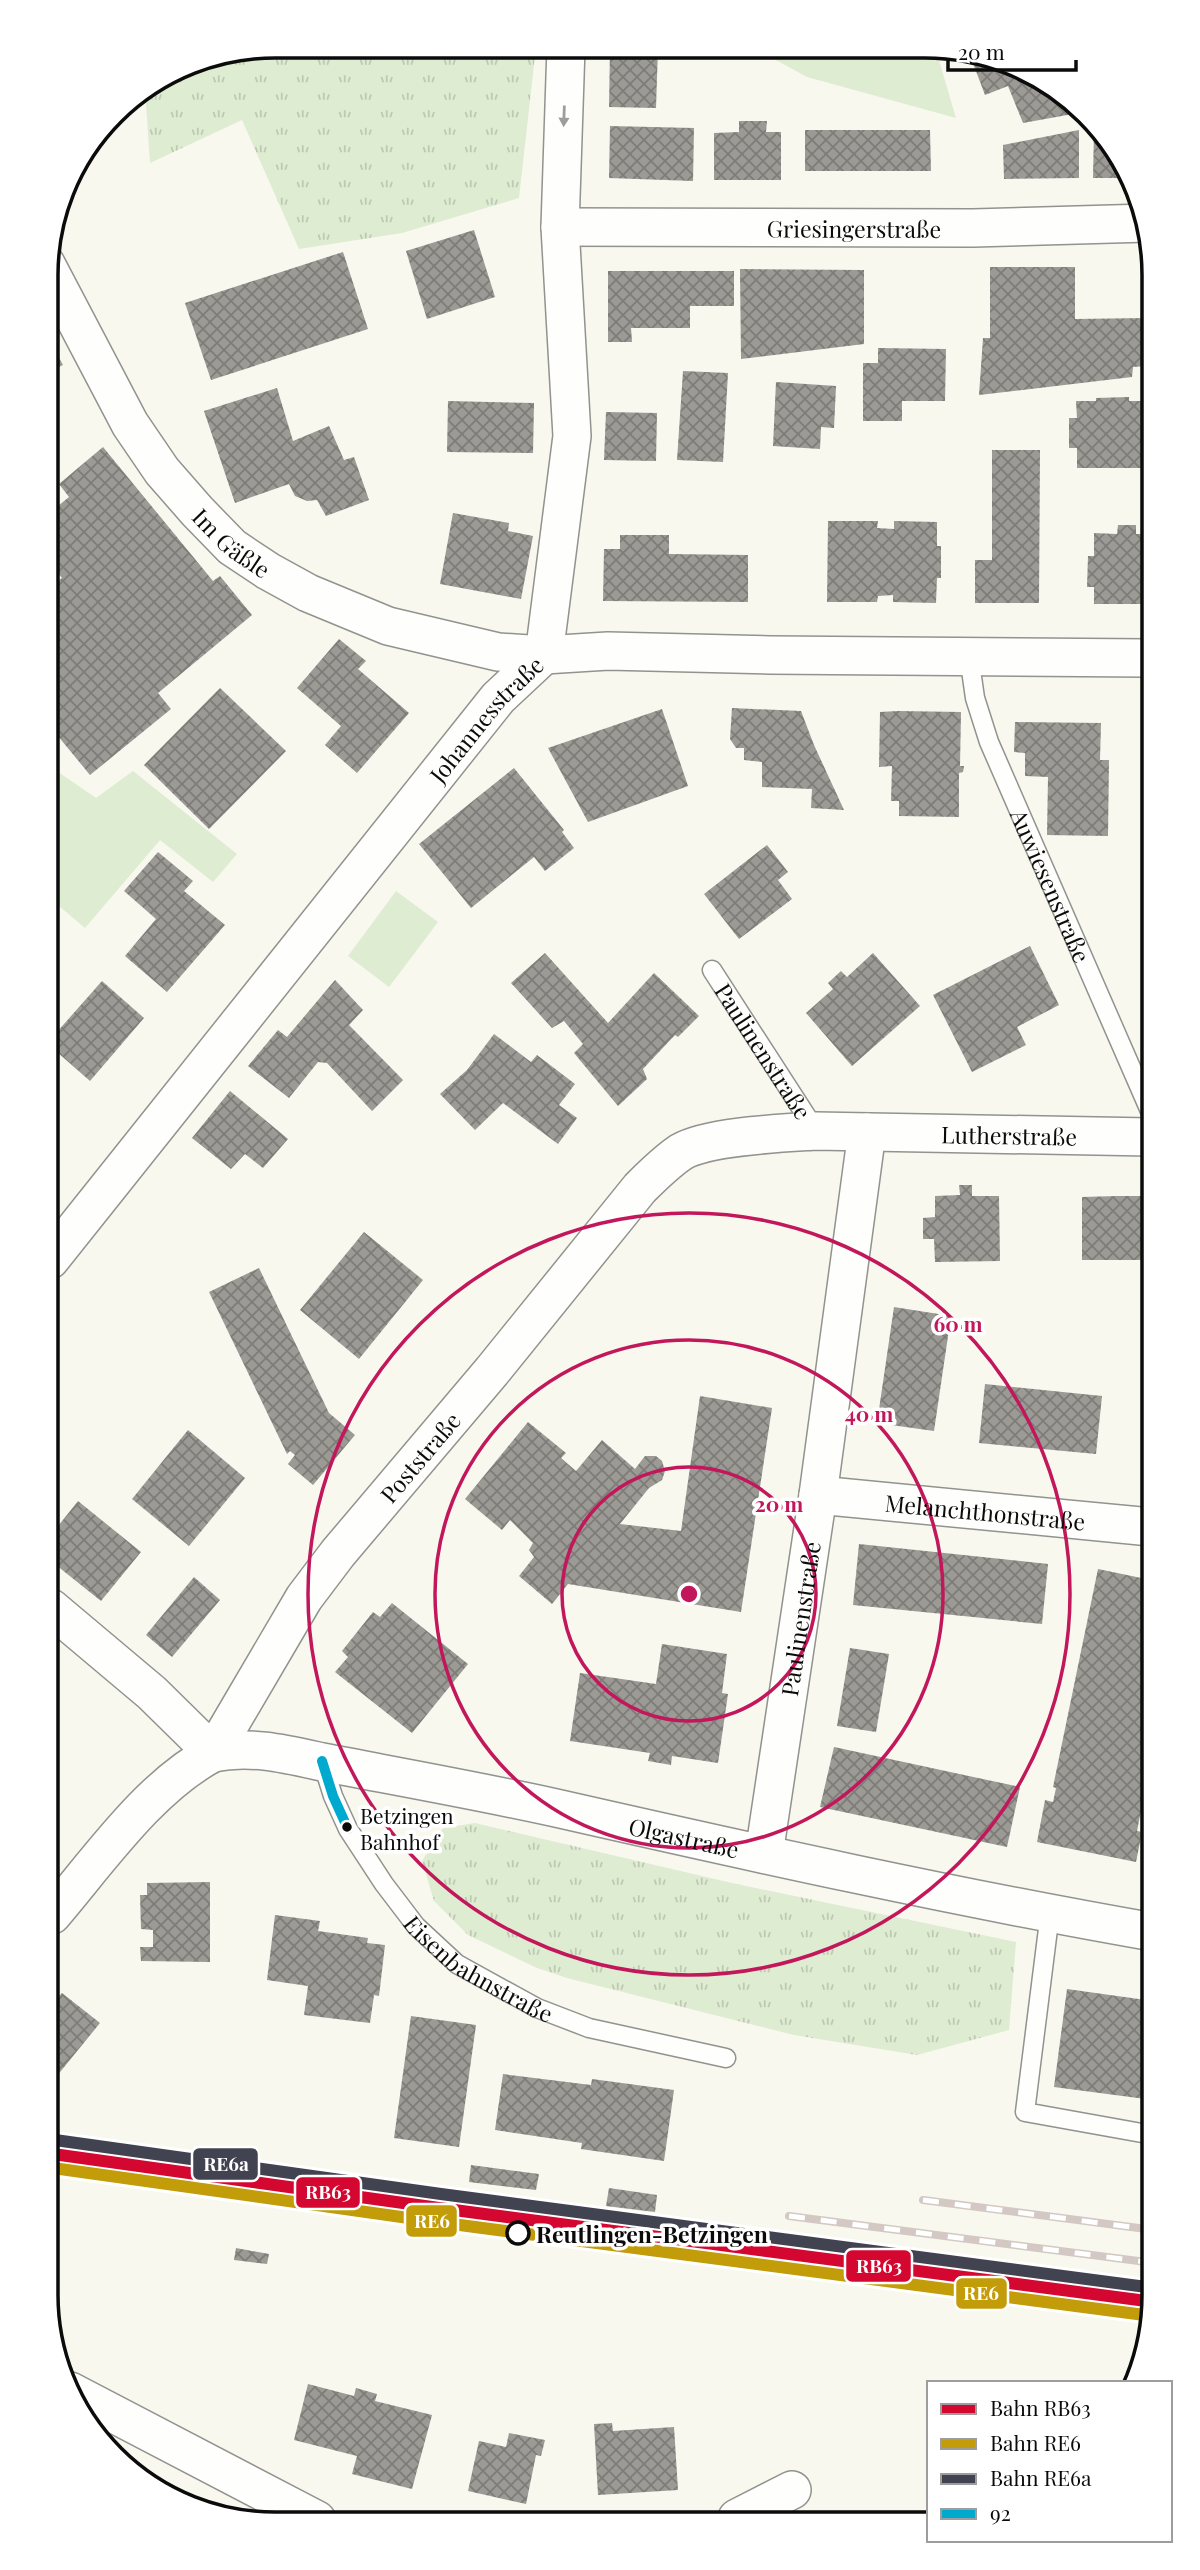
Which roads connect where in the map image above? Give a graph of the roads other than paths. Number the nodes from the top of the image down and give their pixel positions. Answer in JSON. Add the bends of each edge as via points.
{"nodes":[{"id":1,"x":566,"y":58,"type":"edge"},
{"id":2,"x":1136,"y":223,"type":"edge"},
{"id":3,"x":560,"y":227,"type":"junction"},
{"id":4,"x":58,"y":287,"type":"edge"},
{"id":5,"x":544,"y":655,"type":"junction"},
{"id":6,"x":969,"y":656,"type":"junction"},
{"id":7,"x":1142,"y":658,"type":"edge"},
{"id":8,"x":712,"y":970,"type":"dead end"},
{"id":9,"x":1142,"y":1093,"type":"edge"},
{"id":10,"x":816,"y":1131,"type":"junction"},
{"id":11,"x":867,"y":1132,"type":"junction"},
{"id":12,"x":1142,"y":1137,"type":"edge"},
{"id":13,"x":58,"y":1250,"type":"edge"},
{"id":14,"x":818,"y":1495,"type":"junction"},
{"id":15,"x":1142,"y":1526,"type":"edge"},
{"id":16,"x":58,"y":1614,"type":"edge"},
{"id":17,"x":213,"y":1753,"type":"junction"},
{"id":18,"x":322,"y":1762,"type":"junction"},
{"id":19,"x":764,"y":1854,"type":"junction"},
{"id":20,"x":58,"y":1908,"type":"edge"},
{"id":21,"x":1050,"y":1913,"type":"junction"},
{"id":22,"x":1142,"y":1929,"type":"edge"},
{"id":23,"x":726,"y":2058,"type":"dead end"},
{"id":24,"x":1142,"y":2132,"type":"edge"},
{"id":25,"x":84,"y":2398,"type":"edge"},
{"id":26,"x":792,"y":2490,"type":"dead end"},
{"id":27,"x":302,"y":2512,"type":"edge"},
{"id":28,"x":749,"y":2512,"type":"edge"}],
"edges":[{"from":1,"to":3,"type":"street","name":"Johannesstraße","one_way":true},
{"from":2,"to":3,"type":"street","name":"Griesingerstraße","via":[[973,228]]},
{"from":3,"to":5,"type":"street","name":"Johannesstraße","via":[[572,436]]},
{"from":4,"to":5,"type":"street","name":"Im Gäßle","via":[[130,424],[162,471],[232,547],[308,593],[388,626],[498,652]]},
{"from":5,"to":6,"type":"street","via":[[608,651]]},
{"from":5,"to":13,"type":"street","name":"Johannesstraße","via":[[498,698]]},
{"from":6,"to":7,"type":"street"},
{"from":6,"to":9,"type":"lane","name":"Auwiesenstraße","via":[[975,698],[989,743]]},
{"from":8,"to":10,"type":"lane","name":"Paulinenstraße"},
{"from":10,"to":11,"type":"street","name":"Poststraße"},
{"from":10,"to":17,"type":"street","name":"Poststraße","via":[[770,1133],[683,1150],[640,1188],[304,1598]]},
{"from":11,"to":12,"type":"street","name":"Lutherstraße"},
{"from":11,"to":14,"type":"street","name":"Paulinenstraße"},
{"from":14,"to":15,"type":"street","name":"Melanchthonstraße"},
{"from":14,"to":19,"type":"street","name":"Paulinenstraße"},
{"from":16,"to":17,"type":"street","via":[[152,1693]]},
{"from":17,"to":18,"type":"street","name":"Olgastraße","via":[[268,1751]]},
{"from":17,"to":20,"type":"street","name":"Poststraße","via":[[192,1764],[143,1810]]},
{"from":18,"to":19,"type":"street","name":"Olgastraße","via":[[475,1790]]},
{"from":18,"to":23,"type":"lane","name":"Eisenbahnstraße","via":[[348,1829],[384,1884],[416,1926],[457,1964],[537,2008],[589,2028]]},
{"from":19,"to":21,"type":"street","name":"Olgastraße"},
{"from":21,"to":22,"type":"street","name":"Olgastraße"},
{"from":21,"to":24,"type":"lane","via":[[1025,2112]]},
{"from":25,"to":27,"type":"street"},
{"from":26,"to":28,"type":"street"}]}
